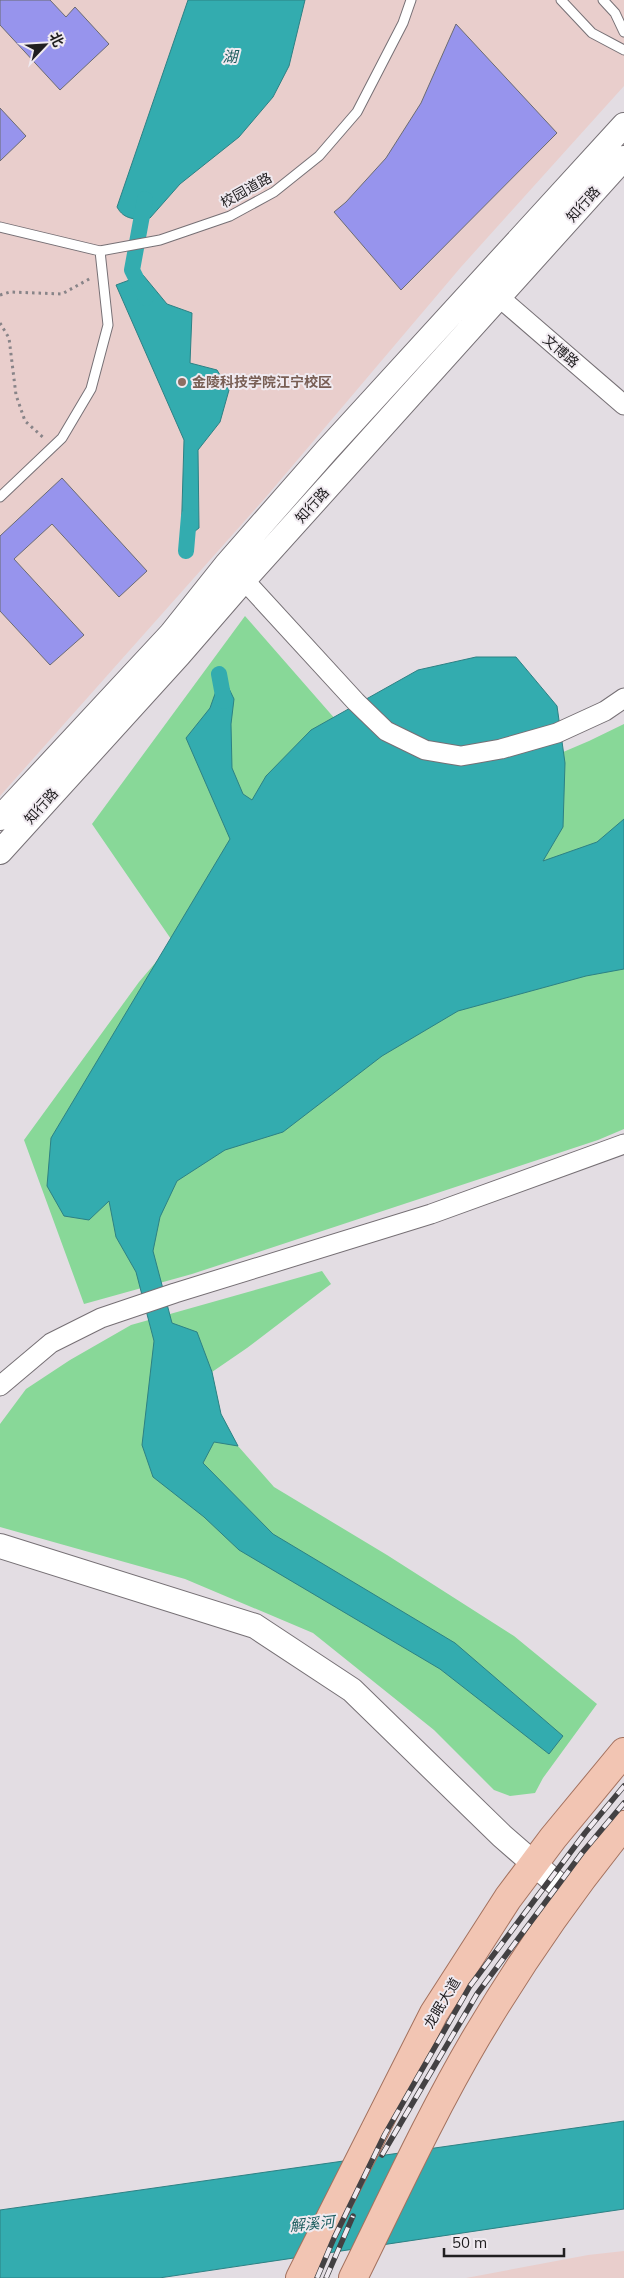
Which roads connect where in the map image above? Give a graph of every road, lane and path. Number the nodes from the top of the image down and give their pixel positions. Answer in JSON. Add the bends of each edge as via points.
{"nodes":[{"id":1,"x":411,"y":0,"type":"edge"},
{"id":2,"x":561,"y":0,"type":"edge"},
{"id":3,"x":603,"y":0,"type":"edge"},
{"id":4,"x":624,"y":32,"type":"edge"},
{"id":5,"x":624,"y":50,"type":"edge"},
{"id":6,"x":624,"y":126,"type":"edge"},
{"id":7,"x":624,"y":158,"type":"edge"},
{"id":8,"x":0,"y":227,"type":"edge"},
{"id":9,"x":100,"y":251,"type":"junction"},
{"id":10,"x":102,"y":272,"type":"junction"},
{"id":11,"x":0,"y":295,"type":"edge"},
{"id":12,"x":499,"y":298,"type":"junction"},
{"id":13,"x":0,"y":323,"type":"edge"},
{"id":14,"x":624,"y":405,"type":"edge"},
{"id":15,"x":53,"y":446,"type":"junction"},
{"id":16,"x":0,"y":497,"type":"edge"},
{"id":17,"x":244,"y":580,"type":"junction"},
{"id":18,"x":624,"y":698,"type":"edge"},
{"id":19,"x":0,"y":818,"type":"edge"},
{"id":20,"x":0,"y":852,"type":"edge"},
{"id":21,"x":624,"y":1144,"type":"edge"},
{"id":22,"x":0,"y":1386,"type":"edge"},
{"id":23,"x":0,"y":1546,"type":"edge"},
{"id":24,"x":624,"y":1752,"type":"edge"},
{"id":25,"x":624,"y":1825,"type":"edge"},
{"id":26,"x":534,"y":1864,"type":"junction"},
{"id":27,"x":570,"y":1894,"type":"junction"},
{"id":28,"x":300,"y":2278,"type":"edge"},
{"id":29,"x":352,"y":2278,"type":"edge"}],
"edges":[{"from":1,"to":9,"type":"lane","name":"校园道路","via":[[403,23],[358,112],[319,156],[274,192],[230,216],[160,240]]},
{"from":2,"to":5,"type":"lane","via":[[592,33]]},
{"from":3,"to":4,"type":"lane","via":[[615,13]]},
{"from":6,"to":19,"type":"street","name":"知行路","via":[[326,451],[226,565],[171,634]]},
{"from":7,"to":12,"type":"street","name":"知行路"},
{"from":8,"to":9,"type":"lane","name":"校园道路"},
{"from":9,"to":10,"type":"lane"},
{"from":10,"to":11,"type":"path","via":[[62,294],[10,292]]},
{"from":10,"to":15,"type":"lane","via":[[108,325],[91,389],[62,438]]},
{"from":12,"to":14,"type":"street","name":"文博路"},
{"from":12,"to":17,"type":"street","name":"知行路"},
{"from":13,"to":15,"type":"path","via":[[9,338],[16,395],[25,421]]},
{"from":15,"to":16,"type":"lane"},
{"from":17,"to":18,"type":"street","via":[[386,731],[426,750],[461,756],[500,749],[557,733],[605,711]]},
{"from":17,"to":20,"type":"street","name":"知行路"},
{"from":21,"to":22,"type":"street","via":[[431,1214],[101,1318],[51,1343]]},
{"from":23,"to":26,"type":"street","via":[[255,1626],[352,1690]]},
{"from":24,"to":26,"type":"main road","name":"龙眠大道"},
{"from":25,"to":27,"type":"main road"},
{"from":26,"to":27,"type":"street"},
{"from":26,"to":28,"type":"main road","name":"龙眠大道","via":[[508,1898],[434,2013]]},
{"from":27,"to":29,"type":"main road","via":[[477,2037]]}]}
